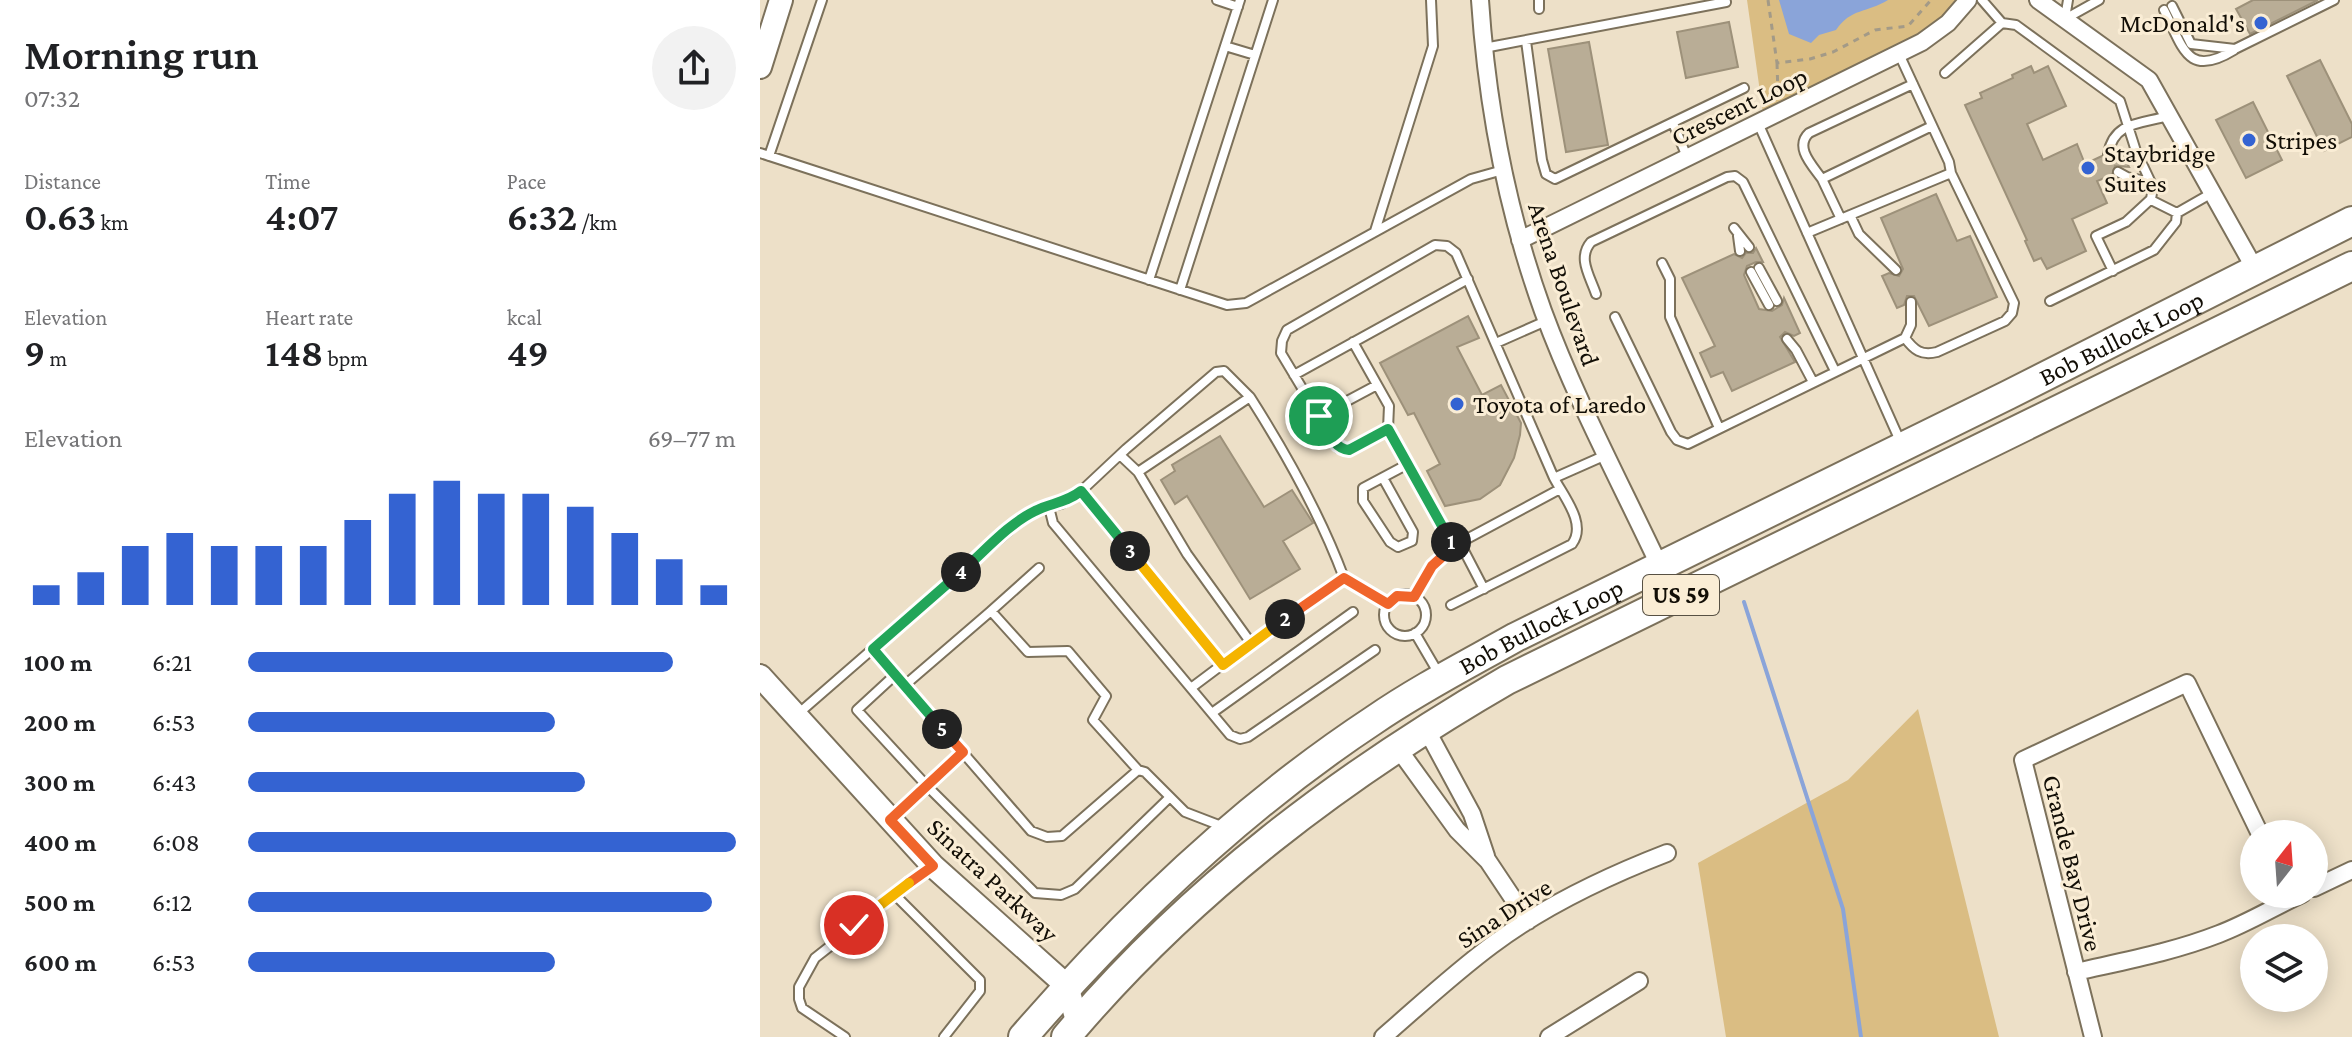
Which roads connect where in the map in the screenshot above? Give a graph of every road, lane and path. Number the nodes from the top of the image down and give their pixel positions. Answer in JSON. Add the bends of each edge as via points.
{"nodes":[{"id":1,"x":781,"y":0,"type":"edge"},
{"id":2,"x":822,"y":0,"type":"edge"},
{"id":3,"x":1217,"y":0,"type":"edge"},
{"id":4,"x":1273,"y":0,"type":"edge"},
{"id":5,"x":1431,"y":0,"type":"edge"},
{"id":6,"x":1480,"y":0,"type":"edge"},
{"id":7,"x":1768,"y":0,"type":"edge"},
{"id":8,"x":1931,"y":0,"type":"edge"},
{"id":9,"x":1968,"y":0,"type":"edge"},
{"id":10,"x":1982,"y":0,"type":"edge"},
{"id":11,"x":2038,"y":0,"type":"edge"},
{"id":12,"x":2068,"y":0,"type":"edge"},
{"id":13,"x":2099,"y":0,"type":"edge"},
{"id":14,"x":2334,"y":0,"type":"edge"},
{"id":15,"x":1726,"y":2,"type":"dead end"},
{"id":16,"x":1239,"y":4,"type":"edge"},
{"id":17,"x":2065,"y":19,"type":"junction"},
{"id":18,"x":2002,"y":23,"type":"junction"},
{"id":19,"x":1526,"y":41,"type":"junction"},
{"id":20,"x":1225,"y":46,"type":"junction"},
{"id":21,"x":1483,"y":48,"type":"junction"},
{"id":22,"x":2235,"y":49,"type":"junction"},
{"id":23,"x":1899,"y":54,"type":"junction"},
{"id":24,"x":1255,"y":55,"type":"junction"},
{"id":25,"x":1777,"y":63,"type":"junction"},
{"id":26,"x":760,"y":67,"type":"edge"},
{"id":27,"x":1945,"y":73,"type":"dead end"},
{"id":28,"x":1913,"y":84,"type":"junction"},
{"id":29,"x":1744,"y":88,"type":"dead end"},
{"id":30,"x":2168,"y":116,"type":"junction"},
{"id":31,"x":1764,"y":119,"type":"junction"},
{"id":32,"x":1673,"y":123,"type":"junction"},
{"id":33,"x":1932,"y":126,"type":"junction"},
{"id":34,"x":2127,"y":126,"type":"junction"},
{"id":35,"x":2108,"y":154,"type":"dead end"},
{"id":36,"x":764,"y":155,"type":"edge"},
{"id":37,"x":1687,"y":157,"type":"junction"},
{"id":38,"x":1503,"y":170,"type":"junction"},
{"id":39,"x":2118,"y":172,"type":"dead end"},
{"id":40,"x":1951,"y":173,"type":"junction"},
{"id":41,"x":1822,"y":179,"type":"junction"},
{"id":42,"x":2150,"y":182,"type":"junction"},
{"id":43,"x":2212,"y":193,"type":"junction"},
{"id":44,"x":2151,"y":200,"type":"junction"},
{"id":45,"x":2177,"y":213,"type":"junction"},
{"id":46,"x":1846,"y":217,"type":"junction"},
{"id":47,"x":2352,"y":221,"type":"edge"},
{"id":48,"x":1375,"y":232,"type":"junction"},
{"id":49,"x":1736,"y":232,"type":"dead end"},
{"id":50,"x":1807,"y":233,"type":"junction"},
{"id":51,"x":1520,"y":240,"type":"junction"},
{"id":52,"x":1744,"y":249,"type":"dead end"},
{"id":53,"x":1662,"y":263,"type":"dead end"},
{"id":54,"x":2352,"y":266,"type":"edge"},
{"id":55,"x":2255,"y":269,"type":"junction"},
{"id":56,"x":1755,"y":270,"type":"dead end"},
{"id":57,"x":2113,"y":271,"type":"junction"},
{"id":58,"x":1891,"y":272,"type":"dead end"},
{"id":59,"x":1468,"y":279,"type":"junction"},
{"id":60,"x":1149,"y":280,"type":"junction"},
{"id":61,"x":1180,"y":290,"type":"junction"},
{"id":62,"x":1596,"y":294,"type":"dead end"},
{"id":63,"x":2050,"y":301,"type":"dead end"},
{"id":64,"x":1773,"y":303,"type":"dead end"},
{"id":65,"x":1907,"y":304,"type":"dead end"},
{"id":66,"x":1615,"y":317,"type":"dead end"},
{"id":67,"x":1547,"y":320,"type":"junction"},
{"id":68,"x":1791,"y":337,"type":"dead end"},
{"id":69,"x":1905,"y":338,"type":"junction"},
{"id":70,"x":1353,"y":342,"type":"junction"},
{"id":71,"x":1496,"y":343,"type":"junction"},
{"id":72,"x":1862,"y":357,"type":"junction"},
{"id":73,"x":1835,"y":371,"type":"junction"},
{"id":74,"x":1294,"y":375,"type":"junction"},
{"id":75,"x":1813,"y":382,"type":"junction"},
{"id":76,"x":1377,"y":385,"type":"junction"},
{"id":77,"x":1250,"y":397,"type":"junction"},
{"id":78,"x":1319,"y":416,"type":"junction"},
{"id":79,"x":1719,"y":428,"type":"junction"},
{"id":80,"x":1388,"y":429,"type":"junction"},
{"id":81,"x":1903,"y":447,"type":"junction"},
{"id":82,"x":1607,"y":454,"type":"junction"},
{"id":83,"x":1120,"y":455,"type":"junction"},
{"id":84,"x":1408,"y":464,"type":"junction"},
{"id":85,"x":1138,"y":472,"type":"junction"},
{"id":86,"x":1383,"y":478,"type":"junction"},
{"id":87,"x":1554,"y":478,"type":"junction"},
{"id":88,"x":1560,"y":489,"type":"junction"},
{"id":89,"x":1081,"y":491,"type":"junction"},
{"id":90,"x":1049,"y":507,"type":"junction"},
{"id":91,"x":1457,"y":544,"type":"junction"},
{"id":92,"x":1660,"y":567,"type":"junction"},
{"id":93,"x":1039,"y":568,"type":"dead end"},
{"id":94,"x":1344,"y":578,"type":"junction"},
{"id":95,"x":1484,"y":589,"type":"junction"},
{"id":96,"x":1414,"y":597,"type":"junction"},
{"id":97,"x":1388,"y":604,"type":"junction"},
{"id":98,"x":1451,"y":605,"type":"dead end"},
{"id":99,"x":991,"y":611,"type":"junction"},
{"id":100,"x":1353,"y":612,"type":"dead end"},
{"id":101,"x":1415,"y":633,"type":"junction"},
{"id":102,"x":1251,"y":643,"type":"junction"},
{"id":103,"x":873,"y":649,"type":"junction"},
{"id":104,"x":1375,"y":650,"type":"dead end"},
{"id":105,"x":1223,"y":665,"type":"junction"},
{"id":106,"x":895,"y":675,"type":"junction"},
{"id":107,"x":760,"y":676,"type":"edge"},
{"id":108,"x":1442,"y":678,"type":"junction"},
{"id":109,"x":905,"y":685,"type":"junction"},
{"id":110,"x":1191,"y":688,"type":"junction"},
{"id":111,"x":1212,"y":713,"type":"junction"},
{"id":112,"x":795,"y":717,"type":"junction"},
{"id":113,"x":1425,"y":727,"type":"junction"},
{"id":114,"x":1397,"y":747,"type":"junction"},
{"id":115,"x":963,"y":752,"type":"junction"},
{"id":116,"x":1138,"y":770,"type":"junction"},
{"id":117,"x":927,"y":786,"type":"junction"},
{"id":118,"x":1170,"y":797,"type":"junction"},
{"id":119,"x":890,"y":820,"type":"junction"},
{"id":120,"x":2253,"y":820,"type":"edge"},
{"id":121,"x":1231,"y":829,"type":"junction"},
{"id":122,"x":1667,"y":853,"type":"dead end"},
{"id":123,"x":1488,"y":861,"type":"junction"},
{"id":124,"x":933,"y":866,"type":"junction"},
{"id":125,"x":2352,"y":870,"type":"edge"},
{"id":126,"x":2328,"y":881,"type":"edge"},
{"id":127,"x":894,"y":894,"type":"junction"},
{"id":128,"x":2273,"y":908,"type":"edge"},
{"id":129,"x":1528,"y":921,"type":"junction"},
{"id":130,"x":2076,"y":972,"type":"junction"},
{"id":131,"x":1639,"y":981,"type":"dead end"},
{"id":132,"x":1067,"y":986,"type":"junction"},
{"id":133,"x":1072,"y":1030,"type":"edge"},
{"id":134,"x":845,"y":1037,"type":"edge"},
{"id":135,"x":944,"y":1037,"type":"edge"},
{"id":136,"x":1023,"y":1037,"type":"edge"},
{"id":137,"x":1383,"y":1037,"type":"edge"},
{"id":138,"x":1549,"y":1037,"type":"edge"},
{"id":139,"x":2093,"y":1037,"type":"edge"}],
"edges":[{"from":1,"to":26,"type":"street"},
{"from":2,"to":36,"type":"lane"},
{"from":3,"to":16,"type":"lane"},
{"from":4,"to":24,"type":"lane"},
{"from":5,"to":48,"type":"lane","via":[[1433,46]]},
{"from":6,"to":21,"type":"street","name":"Arena Boulevard"},
{"from":7,"to":25,"type":"path"},
{"from":8,"to":25,"type":"path","via":[[1908,26],[1875,30],[1833,52]]},
{"from":9,"to":23,"type":"street","name":"Crescent Loop","via":[[1948,23]]},
{"from":10,"to":18,"type":"lane"},
{"from":11,"to":17,"type":"street"},
{"from":12,"to":17,"type":"lane"},
{"from":13,"to":17,"type":"lane"},
{"from":14,"to":22,"type":"lane"},
{"from":15,"to":19,"type":"lane"},
{"from":16,"to":20,"type":"lane"},
{"from":17,"to":30,"type":"street","via":[[2149,80]]},
{"from":18,"to":27,"type":"lane"},
{"from":18,"to":34,"type":"lane","via":[[2016,25],[2120,101]]},
{"from":19,"to":21,"type":"lane"},
{"from":19,"to":32,"type":"lane","via":[[1546,174],[1555,179]]},
{"from":20,"to":24,"type":"lane"},
{"from":20,"to":60,"type":"lane"},
{"from":21,"to":38,"type":"street","name":"Arena Boulevard"},
{"from":22,"to":22,"type":"lane","via":[[2191,44],[2168,8],[2193,59],[2215,62]]},
{"from":23,"to":28,"type":"lane"},
{"from":23,"to":31,"type":"street","name":"Crescent Loop"},
{"from":24,"to":61,"type":"lane"},
{"from":25,"to":31,"type":"path","via":[[1780,90]]},
{"from":28,"to":33,"type":"lane"},
{"from":28,"to":41,"type":"lane","via":[[1803,139],[1809,161]]},
{"from":29,"to":32,"type":"lane"},
{"from":30,"to":34,"type":"lane"},
{"from":30,"to":43,"type":"street"},
{"from":31,"to":37,"type":"street","name":"Crescent Loop"},
{"from":31,"to":50,"type":"lane"},
{"from":32,"to":37,"type":"lane"},
{"from":33,"to":40,"type":"lane"},
{"from":33,"to":41,"type":"lane"},
{"from":34,"to":35,"type":"lane","via":[[2114,135]]},
{"from":34,"to":42,"type":"lane"},
{"from":36,"to":60,"type":"lane"},
{"from":37,"to":51,"type":"street","name":"Crescent Loop"},
{"from":38,"to":48,"type":"lane","via":[[1471,179]]},
{"from":38,"to":51,"type":"street","name":"Arena Boulevard"},
{"from":39,"to":42,"type":"lane"},
{"from":40,"to":46,"type":"lane"},
{"from":40,"to":69,"type":"lane","via":[[2014,303],[2012,313],[1937,352],[1915,351]]},
{"from":41,"to":46,"type":"lane"},
{"from":42,"to":44,"type":"lane"},
{"from":43,"to":45,"type":"lane"},
{"from":43,"to":55,"type":"street"},
{"from":44,"to":45,"type":"lane"},
{"from":44,"to":57,"type":"lane","via":[[2126,222],[2096,236]]},
{"from":45,"to":57,"type":"lane","via":[[2154,250]]},
{"from":46,"to":50,"type":"lane"},
{"from":46,"to":58,"type":"lane"},
{"from":47,"to":55,"type":"highway","name":"Bob Bullock Loop","number":"US 59"},
{"from":48,"to":61,"type":"lane","via":[[1246,303],[1227,305]]},
{"from":49,"to":52,"type":"lane"},
{"from":50,"to":72,"type":"lane"},
{"from":51,"to":67,"type":"street","name":"Arena Boulevard"},
{"from":53,"to":79,"type":"lane","via":[[1670,279],[1670,317]]},
{"from":54,"to":113,"type":"highway","name":"Bob Bullock Loop","number":"US 59","via":[[1507,680]]},
{"from":55,"to":81,"type":"highway","name":"Bob Bullock Loop","number":"US 59"},
{"from":56,"to":64,"type":"lane"},
{"from":57,"to":63,"type":"lane"},
{"from":59,"to":70,"type":"lane"},
{"from":59,"to":71,"type":"lane"},
{"from":59,"to":74,"type":"lane","via":[[1456,253],[1435,245],[1287,330],[1281,353]]},
{"from":60,"to":61,"type":"lane"},
{"from":62,"to":73,"type":"lane","via":[[1583,260],[1591,242],[1735,176],[1743,182]]},
{"from":65,"to":69,"type":"lane","via":[[1911,325]]},
{"from":66,"to":79,"type":"lane","via":[[1677,440],[1688,444]]},
{"from":67,"to":71,"type":"lane"},
{"from":67,"to":82,"type":"street","name":"Arena Boulevard"},
{"from":68,"to":75,"type":"lane"},
{"from":69,"to":72,"type":"lane"},
{"from":70,"to":74,"type":"lane"},
{"from":70,"to":76,"type":"lane"},
{"from":71,"to":87,"type":"lane"},
{"from":72,"to":73,"type":"lane"},
{"from":72,"to":81,"type":"lane"},
{"from":73,"to":75,"type":"lane"},
{"from":74,"to":78,"type":"lane"},
{"from":75,"to":79,"type":"lane"},
{"from":76,"to":78,"type":"lane"},
{"from":76,"to":80,"type":"lane","via":[[1389,406]]},
{"from":77,"to":83,"type":"lane","via":[[1224,371],[1216,372]]},
{"from":77,"to":85,"type":"lane"},
{"from":77,"to":94,"type":"lane","via":[[1291,463]]},
{"from":78,"to":80,"type":"lane","via":[[1344,451]]},
{"from":80,"to":84,"type":"lane"},
{"from":81,"to":92,"type":"highway","name":"Bob Bullock Loop","number":"US 59"},
{"from":82,"to":87,"type":"lane"},
{"from":82,"to":92,"type":"street","name":"Arena Boulevard"},
{"from":83,"to":85,"type":"lane"},
{"from":83,"to":89,"type":"lane"},
{"from":84,"to":86,"type":"lane"},
{"from":84,"to":91,"type":"lane"},
{"from":85,"to":102,"type":"lane","via":[[1187,554]]},
{"from":86,"to":86,"type":"lane","via":[[1363,488],[1363,501],[1398,547],[1412,541],[1413,532]]},
{"from":87,"to":88,"type":"lane"},
{"from":88,"to":91,"type":"lane"},
{"from":88,"to":95,"type":"lane","via":[[1579,526],[1572,544]]},
{"from":89,"to":90,"type":"lane"},
{"from":89,"to":105,"type":"lane"},
{"from":90,"to":103,"type":"lane","via":[[1021,520]]},
{"from":90,"to":110,"type":"lane","via":[[1053,523]]},
{"from":91,"to":95,"type":"lane"},
{"from":91,"to":96,"type":"lane","via":[[1432,566]]},
{"from":92,"to":108,"type":"highway","name":"Bob Bullock Loop","number":"US 59"},
{"from":93,"to":99,"type":"lane"},
{"from":94,"to":97,"type":"lane"},
{"from":94,"to":102,"type":"lane"},
{"from":95,"to":98,"type":"lane"},
{"from":96,"to":97,"type":"lane","via":[[1397,596]]},
{"from":96,"to":101,"type":"lane","via":[[1425,617]]},
{"from":97,"to":101,"type":"lane","via":[[1384,619],[1391,631]]},
{"from":99,"to":109,"type":"lane"},
{"from":99,"to":116,"type":"lane","via":[[1028,652],[1068,651],[1106,696],[1093,720]]},
{"from":100,"to":111,"type":"lane"},
{"from":101,"to":108,"type":"lane"},
{"from":102,"to":105,"type":"lane"},
{"from":103,"to":106,"type":"lane"},
{"from":103,"to":112,"type":"lane"},
{"from":104,"to":111,"type":"lane","via":[[1248,737],[1230,735]]},
{"from":105,"to":110,"type":"lane"},
{"from":106,"to":109,"type":"lane"},
{"from":106,"to":117,"type":"lane","via":[[857,710]]},
{"from":107,"to":112,"type":"street","name":"Sinatra Parkway"},
{"from":108,"to":121,"type":"highway","name":"Bob Bullock Loop","number":"US 59","via":[[1373,720]]},
{"from":109,"to":115,"type":"lane"},
{"from":110,"to":111,"type":"lane"},
{"from":112,"to":119,"type":"street","name":"Sinatra Parkway"},
{"from":113,"to":114,"type":"highway","name":"Bob Bullock Loop","number":"US 59"},
{"from":113,"to":123,"type":"street","via":[[1472,814]]},
{"from":114,"to":123,"type":"street","via":[[1457,830]]},
{"from":114,"to":133,"type":"highway","name":"Bob Bullock Loop","number":"US 59","via":[[1251,853],[1171,925]]},
{"from":115,"to":116,"type":"lane","via":[[1031,831],[1047,837],[1062,836]]},
{"from":115,"to":117,"type":"lane"},
{"from":116,"to":118,"type":"lane"},
{"from":117,"to":118,"type":"lane","via":[[1035,893],[1046,895],[1075,889]]},
{"from":117,"to":119,"type":"lane"},
{"from":118,"to":121,"type":"lane","via":[[1185,812]]},
{"from":119,"to":124,"type":"street","name":"Sinatra Parkway"},
{"from":120,"to":130,"type":"street","name":"Grande Bay Drive","via":[[2187,683],[2023,760]]},
{"from":121,"to":132,"type":"highway","name":"Bob Bullock Loop","number":"US 59"},
{"from":122,"to":129,"type":"street","name":"Sina Drive","via":[[1625,869]]},
{"from":123,"to":129,"type":"street"},
{"from":124,"to":127,"type":"lane"},
{"from":124,"to":132,"type":"street","name":"Sinatra Parkway"},
{"from":125,"to":126,"type":"street"},
{"from":127,"to":134,"type":"lane","via":[[815,958],[799,987],[802,1008]]},
{"from":127,"to":135,"type":"lane","via":[[980,980],[980,991]]},
{"from":128,"to":130,"type":"street","via":[[2218,935]]},
{"from":129,"to":137,"type":"street","name":"Sina Drive","via":[[1441,985]]},
{"from":130,"to":139,"type":"street","name":"Grande Bay Drive"},
{"from":131,"to":138,"type":"street"},
{"from":132,"to":133,"type":"street"},
{"from":132,"to":136,"type":"highway","name":"Bob Bullock Loop","number":"US 59"}]}
